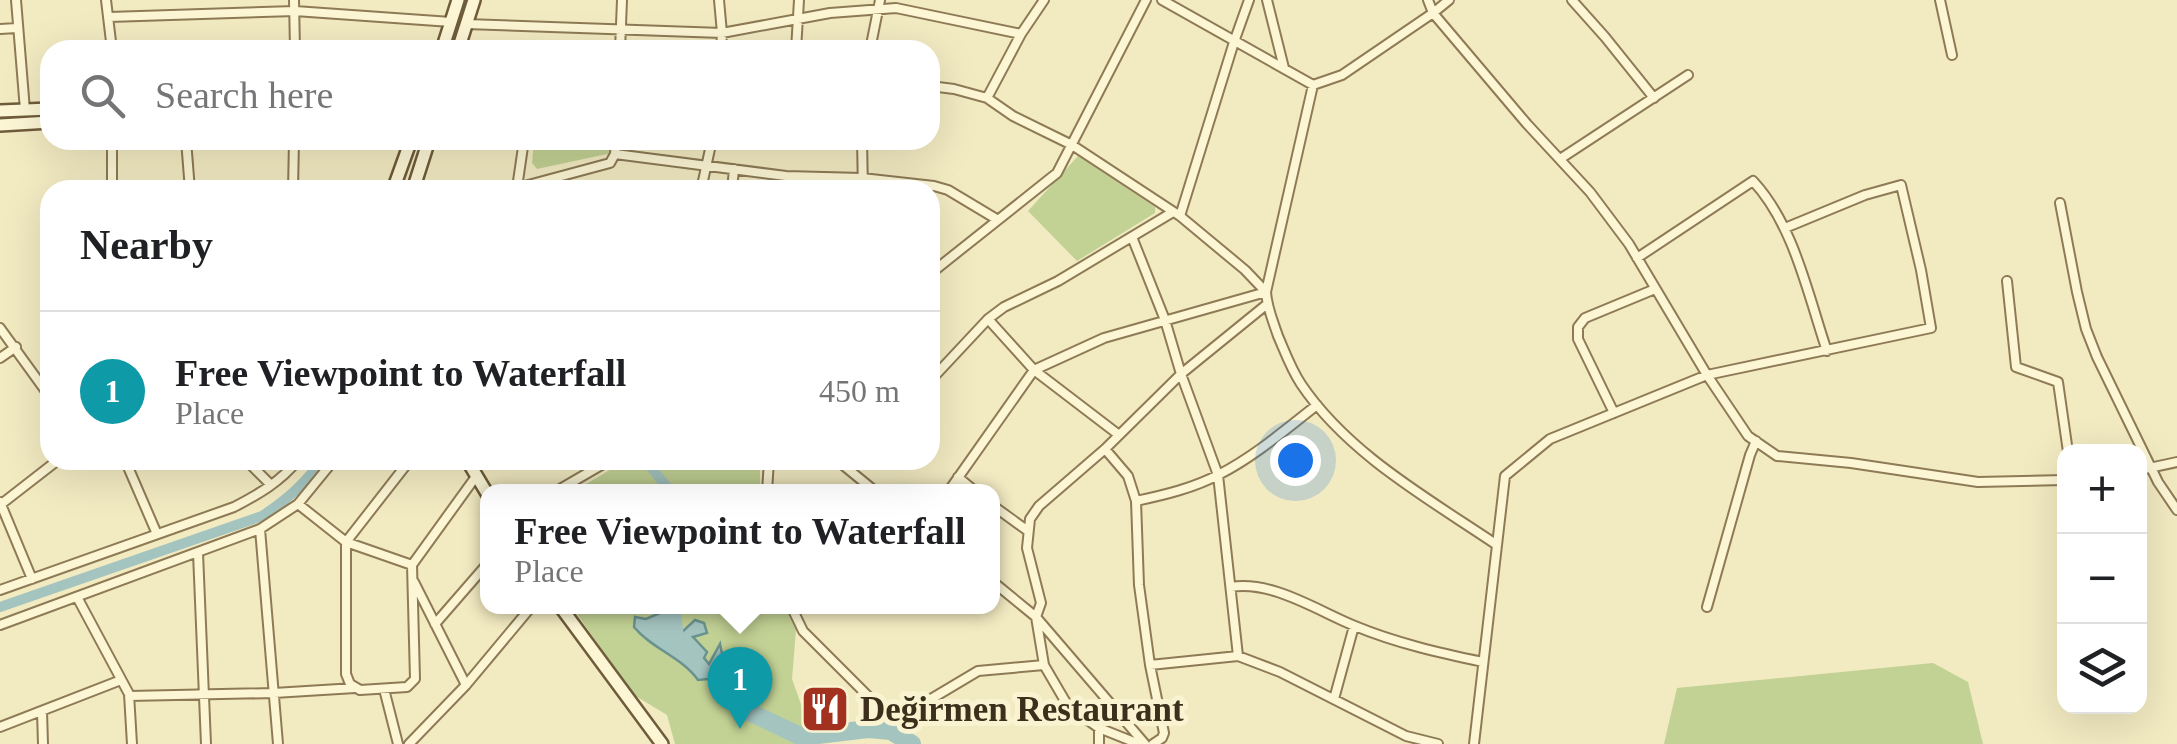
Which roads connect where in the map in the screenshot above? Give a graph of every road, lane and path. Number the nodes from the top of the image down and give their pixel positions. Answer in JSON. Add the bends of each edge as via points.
{"nodes":[{"id":1,"x":16,"y":0,"type":"edge"},
{"id":2,"x":106,"y":0,"type":"edge"},
{"id":3,"x":294,"y":0,"type":"edge"},
{"id":4,"x":458,"y":0,"type":"edge"},
{"id":5,"x":474,"y":0,"type":"edge"},
{"id":6,"x":622,"y":0,"type":"edge"},
{"id":7,"x":719,"y":0,"type":"edge"},
{"id":8,"x":800,"y":0,"type":"edge"},
{"id":9,"x":1044,"y":0,"type":"edge"},
{"id":10,"x":1146,"y":0,"type":"edge"},
{"id":11,"x":1162,"y":0,"type":"edge"},
{"id":12,"x":1249,"y":0,"type":"edge"},
{"id":13,"x":1266,"y":0,"type":"edge"},
{"id":14,"x":1428,"y":0,"type":"edge"},
{"id":15,"x":1450,"y":0,"type":"edge"},
{"id":16,"x":1572,"y":0,"type":"edge"},
{"id":17,"x":1940,"y":0,"type":"edge"},
{"id":18,"x":879,"y":5,"type":"edge"},
{"id":19,"x":295,"y":11,"type":"junction"},
{"id":20,"x":1434,"y":13,"type":"junction"},
{"id":21,"x":109,"y":17,"type":"junction"},
{"id":22,"x":797,"y":20,"type":"junction"},
{"id":23,"x":451,"y":22,"type":"junction"},
{"id":24,"x":466,"y":24,"type":"junction"},
{"id":25,"x":17,"y":28,"type":"junction"},
{"id":26,"x":621,"y":28,"type":"junction"},
{"id":27,"x":0,"y":29,"type":"edge"},
{"id":28,"x":722,"y":33,"type":"junction"},
{"id":29,"x":1021,"y":34,"type":"junction"},
{"id":30,"x":111,"y":40,"type":"edge"},
{"id":31,"x":295,"y":40,"type":"edge"},
{"id":32,"x":445,"y":40,"type":"edge"},
{"id":33,"x":461,"y":40,"type":"edge"},
{"id":34,"x":620,"y":40,"type":"edge"},
{"id":35,"x":722,"y":40,"type":"edge"},
{"id":36,"x":796,"y":40,"type":"edge"},
{"id":37,"x":872,"y":40,"type":"edge"},
{"id":38,"x":1234,"y":42,"type":"junction"},
{"id":39,"x":1952,"y":56,"type":"dead end"},
{"id":40,"x":1284,"y":70,"type":"junction"},
{"id":41,"x":1688,"y":75,"type":"dead end"},
{"id":42,"x":1313,"y":85,"type":"junction"},
{"id":43,"x":940,"y":87,"type":"edge"},
{"id":44,"x":987,"y":98,"type":"junction"},
{"id":45,"x":1654,"y":98,"type":"junction"},
{"id":46,"x":40,"y":109,"type":"edge"},
{"id":47,"x":25,"y":110,"type":"junction"},
{"id":48,"x":0,"y":112,"type":"edge"},
{"id":49,"x":40,"y":123,"type":"edge"},
{"id":50,"x":0,"y":126,"type":"edge"},
{"id":51,"x":1072,"y":145,"type":"junction"},
{"id":52,"x":112,"y":150,"type":"edge"},
{"id":53,"x":187,"y":150,"type":"edge"},
{"id":54,"x":293,"y":150,"type":"edge"},
{"id":55,"x":407,"y":150,"type":"edge"},
{"id":56,"x":426,"y":150,"type":"edge"},
{"id":57,"x":523,"y":150,"type":"edge"},
{"id":58,"x":615,"y":150,"type":"edge"},
{"id":59,"x":710,"y":150,"type":"edge"},
{"id":60,"x":862,"y":150,"type":"edge"},
{"id":61,"x":615,"y":154,"type":"junction"},
{"id":62,"x":1560,"y":159,"type":"junction"},
{"id":63,"x":708,"y":165,"type":"junction"},
{"id":64,"x":734,"y":170,"type":"junction"},
{"id":65,"x":786,"y":176,"type":"junction"},
{"id":66,"x":862,"y":178,"type":"junction"},
{"id":67,"x":112,"y":180,"type":"edge"},
{"id":68,"x":189,"y":180,"type":"edge"},
{"id":69,"x":291,"y":180,"type":"edge"},
{"id":70,"x":397,"y":180,"type":"edge"},
{"id":71,"x":416,"y":180,"type":"edge"},
{"id":72,"x":518,"y":180,"type":"edge"},
{"id":73,"x":549,"y":180,"type":"edge"},
{"id":74,"x":704,"y":180,"type":"edge"},
{"id":75,"x":733,"y":180,"type":"edge"},
{"id":76,"x":786,"y":180,"type":"edge"},
{"id":77,"x":880,"y":180,"type":"edge"},
{"id":78,"x":940,"y":188,"type":"edge"},
{"id":79,"x":2060,"y":203,"type":"dead end"},
{"id":80,"x":1176,"y":214,"type":"junction"},
{"id":81,"x":998,"y":220,"type":"junction"},
{"id":82,"x":1785,"y":228,"type":"junction"},
{"id":83,"x":1132,"y":236,"type":"junction"},
{"id":84,"x":1637,"y":258,"type":"junction"},
{"id":85,"x":940,"y":266,"type":"edge"},
{"id":86,"x":2007,"y":281,"type":"dead end"},
{"id":87,"x":1655,"y":289,"type":"junction"},
{"id":88,"x":1266,"y":292,"type":"junction"},
{"id":89,"x":1266,"y":305,"type":"junction"},
{"id":90,"x":988,"y":319,"type":"junction"},
{"id":91,"x":1165,"y":320,"type":"junction"},
{"id":92,"x":0,"y":328,"type":"edge"},
{"id":93,"x":16,"y":348,"type":"junction"},
{"id":94,"x":1827,"y":351,"type":"junction"},
{"id":95,"x":0,"y":358,"type":"edge"},
{"id":96,"x":940,"y":370,"type":"edge"},
{"id":97,"x":1034,"y":370,"type":"junction"},
{"id":98,"x":1181,"y":374,"type":"junction"},
{"id":99,"x":1706,"y":375,"type":"junction"},
{"id":100,"x":40,"y":383,"type":"edge"},
{"id":101,"x":1317,"y":405,"type":"junction"},
{"id":102,"x":1614,"y":413,"type":"junction"},
{"id":103,"x":1119,"y":434,"type":"junction"},
{"id":104,"x":1756,"y":441,"type":"junction"},
{"id":105,"x":2067,"y":444,"type":"edge"},
{"id":106,"x":1105,"y":449,"type":"junction"},
{"id":107,"x":2177,"y":462,"type":"edge"},
{"id":108,"x":2152,"y":468,"type":"junction"},
{"id":109,"x":2147,"y":469,"type":"edge"},
{"id":110,"x":45,"y":470,"type":"edge"},
{"id":111,"x":129,"y":470,"type":"edge"},
{"id":112,"x":256,"y":470,"type":"edge"},
{"id":113,"x":290,"y":470,"type":"edge"},
{"id":114,"x":326,"y":470,"type":"edge"},
{"id":115,"x":402,"y":470,"type":"edge"},
{"id":116,"x":474,"y":470,"type":"edge"},
{"id":117,"x":593,"y":470,"type":"edge"},
{"id":118,"x":851,"y":471,"type":"edge"},
{"id":119,"x":477,"y":475,"type":"junction"},
{"id":120,"x":1218,"y":475,"type":"junction"},
{"id":121,"x":958,"y":476,"type":"junction"},
{"id":122,"x":2057,"y":480,"type":"edge"},
{"id":123,"x":482,"y":484,"type":"edge"},
{"id":124,"x":569,"y":484,"type":"edge"},
{"id":125,"x":866,"y":484,"type":"edge"},
{"id":126,"x":953,"y":484,"type":"edge"},
{"id":127,"x":967,"y":484,"type":"edge"},
{"id":128,"x":272,"y":486,"type":"junction"},
{"id":129,"x":1136,"y":500,"type":"junction"},
{"id":130,"x":1,"y":503,"type":"edge"},
{"id":131,"x":298,"y":504,"type":"junction"},
{"id":132,"x":2177,"y":510,"type":"edge"},
{"id":133,"x":1000,"y":511,"type":"edge"},
{"id":134,"x":260,"y":529,"type":"junction"},
{"id":135,"x":1028,"y":531,"type":"junction"},
{"id":136,"x":157,"y":534,"type":"junction"},
{"id":137,"x":346,"y":542,"type":"junction"},
{"id":138,"x":1497,"y":545,"type":"junction"},
{"id":139,"x":198,"y":553,"type":"junction"},
{"id":140,"x":412,"y":565,"type":"junction"},
{"id":141,"x":480,"y":572,"type":"edge"},
{"id":142,"x":32,"y":580,"type":"junction"},
{"id":143,"x":413,"y":580,"type":"junction"},
{"id":144,"x":1231,"y":587,"type":"junction"},
{"id":145,"x":1000,"y":588,"type":"edge"},
{"id":146,"x":0,"y":590,"type":"edge"},
{"id":147,"x":77,"y":598,"type":"junction"},
{"id":148,"x":1707,"y":607,"type":"dead end"},
{"id":149,"x":525,"y":614,"type":"edge"},
{"id":150,"x":566,"y":614,"type":"edge"},
{"id":151,"x":795,"y":614,"type":"edge"},
{"id":152,"x":1036,"y":617,"type":"junction"},
{"id":153,"x":435,"y":624,"type":"junction"},
{"id":154,"x":0,"y":625,"type":"edge"},
{"id":155,"x":1354,"y":626,"type":"junction"},
{"id":156,"x":1238,"y":656,"type":"junction"},
{"id":157,"x":1483,"y":662,"type":"junction"},
{"id":158,"x":1044,"y":665,"type":"junction"},
{"id":159,"x":1150,"y":665,"type":"junction"},
{"id":160,"x":121,"y":680,"type":"junction"},
{"id":161,"x":466,"y":685,"type":"junction"},
{"id":162,"x":355,"y":688,"type":"junction"},
{"id":163,"x":384,"y":689,"type":"junction"},
{"id":164,"x":274,"y":693,"type":"junction"},
{"id":165,"x":129,"y":696,"type":"junction"},
{"id":166,"x":202,"y":696,"type":"junction"},
{"id":167,"x":1334,"y":699,"type":"junction"},
{"id":168,"x":872,"y":700,"type":"dead end"},
{"id":169,"x":906,"y":710,"type":"dead end"},
{"id":170,"x":42,"y":711,"type":"junction"},
{"id":171,"x":0,"y":728,"type":"edge"},
{"id":172,"x":1099,"y":728,"type":"junction"},
{"id":173,"x":43,"y":744,"type":"edge"},
{"id":174,"x":132,"y":744,"type":"edge"},
{"id":175,"x":206,"y":744,"type":"edge"},
{"id":176,"x":278,"y":744,"type":"edge"},
{"id":177,"x":398,"y":744,"type":"edge"},
{"id":178,"x":409,"y":744,"type":"edge"},
{"id":179,"x":662,"y":744,"type":"edge"},
{"id":180,"x":1099,"y":744,"type":"edge"},
{"id":181,"x":1142,"y":744,"type":"edge"},
{"id":182,"x":1153,"y":744,"type":"edge"},
{"id":183,"x":1438,"y":744,"type":"edge"},
{"id":184,"x":1474,"y":744,"type":"edge"}],
"edges":[{"from":1,"to":25,"type":"street"},
{"from":2,"to":21,"type":"street"},
{"from":3,"to":19,"type":"street"},
{"from":4,"to":23,"type":"street"},
{"from":5,"to":24,"type":"street"},
{"from":6,"to":26,"type":"street"},
{"from":7,"to":28,"type":"street"},
{"from":8,"to":22,"type":"street"},
{"from":9,"to":29,"type":"street"},
{"from":10,"to":51,"type":"street"},
{"from":11,"to":38,"type":"street"},
{"from":12,"to":38,"type":"street"},
{"from":13,"to":40,"type":"street"},
{"from":14,"to":20,"type":"street"},
{"from":15,"to":20,"type":"street"},
{"from":16,"to":45,"type":"street"},
{"from":17,"to":39,"type":"street"},
{"from":18,"to":22,"type":"street"},
{"from":18,"to":29,"type":"street"},
{"from":18,"to":37,"type":"street"},
{"from":19,"to":21,"type":"street"},
{"from":19,"to":23,"type":"street"},
{"from":19,"to":31,"type":"street"},
{"from":20,"to":42,"type":"street","via":[[1342,76]]},
{"from":20,"to":62,"type":"street"},
{"from":21,"to":30,"type":"street"},
{"from":22,"to":28,"type":"street"},
{"from":22,"to":36,"type":"street"},
{"from":23,"to":32,"type":"street"},
{"from":24,"to":26,"type":"street"},
{"from":24,"to":33,"type":"street"},
{"from":25,"to":27,"type":"street"},
{"from":25,"to":47,"type":"street"},
{"from":26,"to":28,"type":"street"},
{"from":26,"to":34,"type":"street"},
{"from":28,"to":35,"type":"street"},
{"from":29,"to":44,"type":"street"},
{"from":38,"to":40,"type":"street"},
{"from":38,"to":80,"type":"street"},
{"from":40,"to":42,"type":"street"},
{"from":41,"to":45,"type":"street"},
{"from":42,"to":88,"type":"street"},
{"from":43,"to":44,"type":"street"},
{"from":44,"to":51,"type":"street"},
{"from":45,"to":62,"type":"street"},
{"from":46,"to":47,"type":"street"},
{"from":47,"to":48,"type":"street"},
{"from":49,"to":50,"type":"street"},
{"from":51,"to":80,"type":"street"},
{"from":51,"to":81,"type":"street","via":[[1057,172]]},
{"from":52,"to":67,"type":"street"},
{"from":53,"to":68,"type":"street"},
{"from":54,"to":69,"type":"street"},
{"from":55,"to":70,"type":"street"},
{"from":56,"to":71,"type":"street"},
{"from":57,"to":72,"type":"street"},
{"from":58,"to":61,"type":"street"},
{"from":59,"to":63,"type":"street"},
{"from":60,"to":66,"type":"street"},
{"from":61,"to":63,"type":"street"},
{"from":61,"to":73,"type":"street","via":[[610,163]]},
{"from":62,"to":84,"type":"street"},
{"from":63,"to":64,"type":"street"},
{"from":63,"to":74,"type":"street"},
{"from":64,"to":65,"type":"street"},
{"from":64,"to":75,"type":"street"},
{"from":65,"to":66,"type":"street"},
{"from":65,"to":76,"type":"street"},
{"from":66,"to":77,"type":"street"},
{"from":78,"to":81,"type":"street"},
{"from":79,"to":108,"type":"street","via":[[2096,358]]},
{"from":80,"to":83,"type":"street"},
{"from":80,"to":88,"type":"street"},
{"from":81,"to":85,"type":"street"},
{"from":82,"to":84,"type":"street","via":[[1753,181]]},
{"from":82,"to":94,"type":"street"},
{"from":82,"to":94,"type":"street","via":[[1901,185],[1931,328]]},
{"from":83,"to":90,"type":"street"},
{"from":83,"to":91,"type":"street"},
{"from":84,"to":87,"type":"street"},
{"from":86,"to":105,"type":"street","via":[[2016,367],[2058,382]]},
{"from":87,"to":99,"type":"street"},
{"from":87,"to":102,"type":"street","via":[[1586,318],[1578,328]]},
{"from":88,"to":89,"type":"street"},
{"from":88,"to":91,"type":"street"},
{"from":89,"to":98,"type":"street"},
{"from":89,"to":101,"type":"street","via":[[1286,356]]},
{"from":90,"to":96,"type":"street"},
{"from":90,"to":97,"type":"street"},
{"from":91,"to":97,"type":"street"},
{"from":91,"to":98,"type":"street"},
{"from":92,"to":93,"type":"street"},
{"from":93,"to":95,"type":"street"},
{"from":93,"to":100,"type":"street"},
{"from":94,"to":99,"type":"street"},
{"from":97,"to":103,"type":"street"},
{"from":97,"to":121,"type":"street"},
{"from":98,"to":103,"type":"street"},
{"from":98,"to":120,"type":"street"},
{"from":99,"to":102,"type":"street"},
{"from":99,"to":104,"type":"street"},
{"from":101,"to":120,"type":"street"},
{"from":101,"to":138,"type":"street","via":[[1372,460]]},
{"from":102,"to":138,"type":"street","via":[[1550,439],[1505,476]]},
{"from":103,"to":106,"type":"street"},
{"from":104,"to":122,"type":"street","via":[[1776,456],[1978,482]]},
{"from":104,"to":148,"type":"street"},
{"from":106,"to":129,"type":"street","via":[[1128,476]]},
{"from":106,"to":135,"type":"street","via":[[1039,506]]},
{"from":107,"to":108,"type":"street"},
{"from":108,"to":109,"type":"street"},
{"from":108,"to":132,"type":"street"},
{"from":110,"to":130,"type":"street"},
{"from":111,"to":136,"type":"street"},
{"from":112,"to":128,"type":"street"},
{"from":113,"to":128,"type":"street"},
{"from":114,"to":131,"type":"street"},
{"from":115,"to":137,"type":"street"},
{"from":116,"to":119,"type":"street"},
{"from":117,"to":124,"type":"street"},
{"from":118,"to":125,"type":"street"},
{"from":119,"to":123,"type":"street"},
{"from":119,"to":140,"type":"street"},
{"from":120,"to":129,"type":"street"},
{"from":120,"to":144,"type":"street"},
{"from":121,"to":126,"type":"street"},
{"from":121,"to":127,"type":"street"},
{"from":128,"to":136,"type":"street"},
{"from":129,"to":159,"type":"street"},
{"from":130,"to":142,"type":"street"},
{"from":131,"to":134,"type":"street"},
{"from":131,"to":137,"type":"street"},
{"from":133,"to":135,"type":"street"},
{"from":134,"to":139,"type":"street"},
{"from":134,"to":164,"type":"street"},
{"from":135,"to":152,"type":"street","via":[[1041,602]]},
{"from":136,"to":142,"type":"street"},
{"from":137,"to":140,"type":"street"},
{"from":137,"to":162,"type":"street","via":[[346,674]]},
{"from":138,"to":157,"type":"street"},
{"from":139,"to":147,"type":"street"},
{"from":139,"to":166,"type":"street"},
{"from":140,"to":143,"type":"street"},
{"from":141,"to":153,"type":"street"},
{"from":142,"to":146,"type":"street"},
{"from":143,"to":153,"type":"street"},
{"from":143,"to":163,"type":"street","via":[[415,678],[407,688]]},
{"from":144,"to":155,"type":"street","via":[[1262,588]]},
{"from":144,"to":156,"type":"street"},
{"from":145,"to":152,"type":"street"},
{"from":147,"to":154,"type":"street"},
{"from":147,"to":160,"type":"street"},
{"from":149,"to":161,"type":"street"},
{"from":150,"to":179,"type":"street"},
{"from":151,"to":168,"type":"street","via":[[803,631]]},
{"from":152,"to":158,"type":"street"},
{"from":152,"to":181,"type":"street"},
{"from":153,"to":161,"type":"street"},
{"from":155,"to":157,"type":"street"},
{"from":155,"to":167,"type":"street"},
{"from":156,"to":159,"type":"street"},
{"from":156,"to":167,"type":"street"},
{"from":157,"to":184,"type":"street"},
{"from":158,"to":169,"type":"street","via":[[978,672]]},
{"from":158,"to":172,"type":"street","via":[[1068,706]]},
{"from":159,"to":182,"type":"street","via":[[1164,733]]},
{"from":160,"to":165,"type":"street"},
{"from":160,"to":170,"type":"street"},
{"from":161,"to":178,"type":"street"},
{"from":162,"to":163,"type":"street"},
{"from":162,"to":164,"type":"street"},
{"from":163,"to":177,"type":"street"},
{"from":164,"to":166,"type":"street"},
{"from":164,"to":176,"type":"street"},
{"from":165,"to":166,"type":"street"},
{"from":165,"to":174,"type":"street"},
{"from":166,"to":175,"type":"street"},
{"from":167,"to":183,"type":"street","via":[[1406,736]]},
{"from":170,"to":171,"type":"street"},
{"from":170,"to":173,"type":"street"},
{"from":172,"to":180,"type":"street"},
{"from":172,"to":181,"type":"street"}]}
